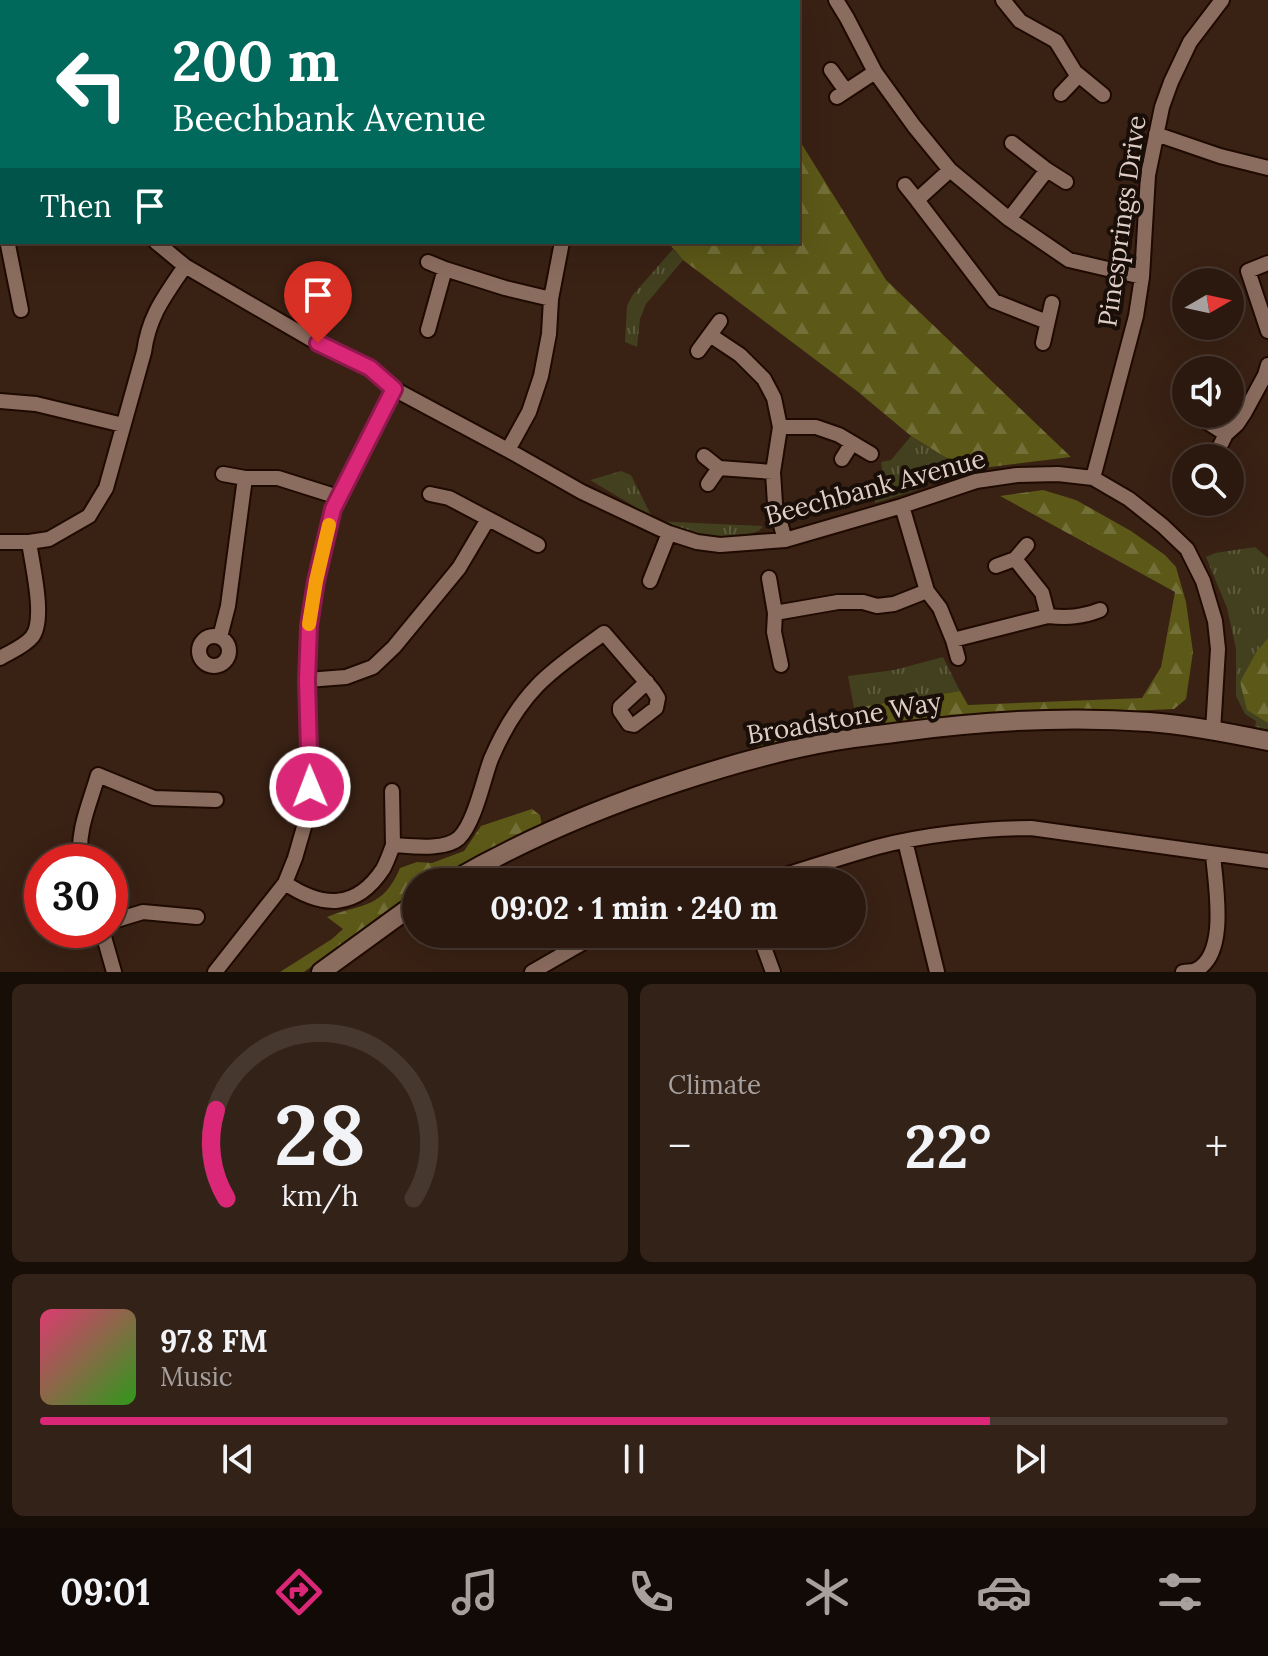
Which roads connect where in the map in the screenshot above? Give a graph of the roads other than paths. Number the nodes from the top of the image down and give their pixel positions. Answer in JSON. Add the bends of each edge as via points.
{"nodes":[{"id":1,"x":836,"y":0,"type":"edge"},
{"id":2,"x":1003,"y":0,"type":"edge"},
{"id":3,"x":1202,"y":0,"type":"edge"},
{"id":4,"x":1218,"y":4,"type":"edge"},
{"id":5,"x":831,"y":70,"type":"dead end"},
{"id":6,"x":875,"y":72,"type":"junction"},
{"id":7,"x":1079,"y":75,"type":"junction"},
{"id":8,"x":1061,"y":94,"type":"dead end"},
{"id":9,"x":1103,"y":95,"type":"dead end"},
{"id":10,"x":1156,"y":134,"type":"junction"},
{"id":11,"x":1012,"y":143,"type":"dead end"},
{"id":12,"x":1268,"y":168,"type":"edge"},
{"id":13,"x":950,"y":170,"type":"junction"},
{"id":14,"x":1047,"y":170,"type":"junction"},
{"id":15,"x":1066,"y":182,"type":"dead end"},
{"id":16,"x":905,"y":185,"type":"dead end"},
{"id":17,"x":917,"y":200,"type":"junction"},
{"id":18,"x":1009,"y":219,"type":"junction"},
{"id":19,"x":7,"y":244,"type":"edge"},
{"id":20,"x":158,"y":244,"type":"edge"},
{"id":21,"x":562,"y":244,"type":"edge"},
{"id":22,"x":428,"y":262,"type":"dead end"},
{"id":23,"x":1268,"y":263,"type":"edge"},
{"id":24,"x":185,"y":266,"type":"junction"},
{"id":25,"x":445,"y":269,"type":"junction"},
{"id":26,"x":1142,"y":277,"type":"junction"},
{"id":27,"x":551,"y":299,"type":"junction"},
{"id":28,"x":1052,"y":303,"type":"dead end"},
{"id":29,"x":21,"y":310,"type":"dead end"},
{"id":30,"x":720,"y":321,"type":"dead end"},
{"id":31,"x":1047,"y":322,"type":"junction"},
{"id":32,"x":428,"y":330,"type":"dead end"},
{"id":33,"x":1268,"y":331,"type":"edge"},
{"id":34,"x":710,"y":335,"type":"junction"},
{"id":35,"x":1043,"y":343,"type":"dead end"},
{"id":36,"x":698,"y":351,"type":"dead end"},
{"id":37,"x":1267,"y":372,"type":"edge"},
{"id":38,"x":394,"y":389,"type":"junction"},
{"id":39,"x":0,"y":401,"type":"edge"},
{"id":40,"x":123,"y":425,"type":"junction"},
{"id":41,"x":780,"y":427,"type":"junction"},
{"id":42,"x":1217,"y":428,"type":"edge"},
{"id":43,"x":1226,"y":434,"type":"junction"},
{"id":44,"x":852,"y":443,"type":"junction"},
{"id":45,"x":1221,"y":444,"type":"edge"},
{"id":46,"x":508,"y":450,"type":"junction"},
{"id":47,"x":871,"y":454,"type":"dead end"},
{"id":48,"x":704,"y":456,"type":"dead end"},
{"id":49,"x":842,"y":459,"type":"dead end"},
{"id":50,"x":719,"y":468,"type":"junction"},
{"id":51,"x":773,"y":472,"type":"junction"},
{"id":52,"x":223,"y":474,"type":"dead end"},
{"id":53,"x":245,"y":478,"type":"junction"},
{"id":54,"x":1093,"y":478,"type":"junction"},
{"id":55,"x":708,"y":484,"type":"dead end"},
{"id":56,"x":430,"y":494,"type":"dead end"},
{"id":57,"x":338,"y":497,"type":"junction"},
{"id":58,"x":902,"y":506,"type":"junction"},
{"id":59,"x":488,"y":519,"type":"junction"},
{"id":60,"x":669,"y":533,"type":"junction"},
{"id":61,"x":785,"y":540,"type":"junction"},
{"id":62,"x":0,"y":542,"type":"edge"},
{"id":63,"x":29,"y":542,"type":"junction"},
{"id":64,"x":538,"y":545,"type":"dead end"},
{"id":65,"x":1027,"y":545,"type":"dead end"},
{"id":66,"x":1015,"y":559,"type":"junction"},
{"id":67,"x":996,"y":566,"type":"dead end"},
{"id":68,"x":769,"y":578,"type":"dead end"},
{"id":69,"x":650,"y":581,"type":"dead end"},
{"id":70,"x":927,"y":591,"type":"junction"},
{"id":71,"x":1100,"y":610,"type":"dead end"},
{"id":72,"x":775,"y":613,"type":"junction"},
{"id":73,"x":1048,"y":616,"type":"junction"},
{"id":74,"x":615,"y":620,"type":"dead end"},
{"id":75,"x":604,"y":633,"type":"junction"},
{"id":76,"x":220,"y":637,"type":"dead end"},
{"id":77,"x":953,"y":640,"type":"junction"},
{"id":78,"x":0,"y":658,"type":"edge"},
{"id":79,"x":958,"y":658,"type":"dead end"},
{"id":80,"x":781,"y":665,"type":"dead end"},
{"id":81,"x":307,"y":680,"type":"junction"},
{"id":82,"x":647,"y":682,"type":"dead end"},
{"id":83,"x":1213,"y":731,"type":"junction"},
{"id":84,"x":1268,"y":741,"type":"edge"},
{"id":85,"x":392,"y":791,"type":"dead end"},
{"id":86,"x":216,"y":800,"type":"dead end"},
{"id":87,"x":905,"y":841,"type":"junction"},
{"id":88,"x":80,"y":844,"type":"edge"},
{"id":89,"x":393,"y":845,"type":"junction"},
{"id":90,"x":1213,"y":854,"type":"junction"},
{"id":91,"x":1268,"y":861,"type":"edge"},
{"id":92,"x":477,"y":868,"type":"edge"},
{"id":93,"x":810,"y":868,"type":"edge"},
{"id":94,"x":285,"y":883,"type":"junction"},
{"id":95,"x":402,"y":912,"type":"edge"},
{"id":96,"x":128,"y":917,"type":"edge"},
{"id":97,"x":197,"y":917,"type":"dead end"},
{"id":98,"x":107,"y":948,"type":"edge"},
{"id":99,"x":574,"y":948,"type":"edge"},
{"id":100,"x":764,"y":948,"type":"edge"},
{"id":101,"x":114,"y":972,"type":"edge"},
{"id":102,"x":215,"y":972,"type":"edge"},
{"id":103,"x":321,"y":972,"type":"edge"},
{"id":104,"x":532,"y":972,"type":"edge"},
{"id":105,"x":773,"y":972,"type":"edge"},
{"id":106,"x":937,"y":972,"type":"edge"},
{"id":107,"x":1183,"y":972,"type":"edge"}],
"edges":[{"from":1,"to":6,"type":"street"},
{"from":2,"to":7,"type":"street","via":[[1020,21],[1056,41]]},
{"from":3,"to":4,"type":"street"},
{"from":4,"to":10,"type":"street","name":"Pinesprings Drive","via":[[1190,42]]},
{"from":5,"to":6,"type":"street","via":[[841,94]]},
{"from":6,"to":13,"type":"street"},
{"from":7,"to":8,"type":"street"},
{"from":7,"to":9,"type":"street"},
{"from":10,"to":12,"type":"street"},
{"from":10,"to":26,"type":"street","name":"Pinesprings Drive"},
{"from":11,"to":14,"type":"street"},
{"from":13,"to":17,"type":"street"},
{"from":13,"to":18,"type":"street"},
{"from":14,"to":15,"type":"street"},
{"from":14,"to":18,"type":"street"},
{"from":16,"to":17,"type":"street"},
{"from":17,"to":31,"type":"street","via":[[994,301]]},
{"from":18,"to":26,"type":"street","via":[[1069,260]]},
{"from":19,"to":29,"type":"street"},
{"from":20,"to":24,"type":"street","name":"Beechbank Avenue"},
{"from":21,"to":27,"type":"street"},
{"from":22,"to":25,"type":"street"},
{"from":23,"to":33,"type":"street","via":[[1243,272]]},
{"from":24,"to":38,"type":"street","name":"Beechbank Avenue","via":[[370,368]]},
{"from":24,"to":40,"type":"street","via":[[147,330]]},
{"from":25,"to":27,"type":"street"},
{"from":25,"to":32,"type":"street"},
{"from":26,"to":54,"type":"street","name":"Pinesprings Drive"},
{"from":27,"to":46,"type":"street","via":[[541,376]]},
{"from":28,"to":31,"type":"street"},
{"from":30,"to":34,"type":"street"},
{"from":31,"to":35,"type":"street"},
{"from":34,"to":36,"type":"street"},
{"from":34,"to":41,"type":"street","via":[[764,379]]},
{"from":37,"to":43,"type":"street"},
{"from":38,"to":46,"type":"street","name":"Beechbank Avenue"},
{"from":38,"to":57,"type":"street"},
{"from":39,"to":40,"type":"street"},
{"from":40,"to":63,"type":"street","via":[[106,488],[89,516],[49,539]]},
{"from":41,"to":44,"type":"street","via":[[816,427]]},
{"from":41,"to":51,"type":"street"},
{"from":42,"to":43,"type":"street"},
{"from":43,"to":45,"type":"street"},
{"from":44,"to":47,"type":"street"},
{"from":44,"to":49,"type":"street"},
{"from":46,"to":60,"type":"street","name":"Beechbank Avenue"},
{"from":48,"to":50,"type":"street"},
{"from":50,"to":51,"type":"street"},
{"from":50,"to":55,"type":"street"},
{"from":51,"to":61,"type":"street"},
{"from":52,"to":53,"type":"street"},
{"from":53,"to":57,"type":"street","via":[[278,478]]},
{"from":53,"to":76,"type":"street"},
{"from":54,"to":58,"type":"street","name":"Beechbank Avenue","via":[[1017,475],[976,481]]},
{"from":54,"to":83,"type":"street","name":"Beechbank Avenue","via":[[1163,526],[1187,549],[1203,581],[1218,649]]},
{"from":56,"to":59,"type":"street"},
{"from":57,"to":81,"type":"street","via":[[316,581]]},
{"from":58,"to":61,"type":"street","name":"Beechbank Avenue"},
{"from":58,"to":70,"type":"street"},
{"from":59,"to":64,"type":"street"},
{"from":59,"to":81,"type":"street","via":[[459,568],[373,667],[346,677]]},
{"from":60,"to":61,"type":"street","name":"Beechbank Avenue","via":[[720,545]]},
{"from":60,"to":69,"type":"street"},
{"from":62,"to":63,"type":"street"},
{"from":63,"to":78,"type":"street","via":[[39,618],[34,636]]},
{"from":65,"to":66,"type":"street"},
{"from":66,"to":67,"type":"street"},
{"from":66,"to":73,"type":"street","via":[[1042,593]]},
{"from":68,"to":72,"type":"street"},
{"from":70,"to":72,"type":"street","via":[[894,604],[838,602]]},
{"from":70,"to":77,"type":"street"},
{"from":71,"to":73,"type":"street","via":[[1071,618]]},
{"from":72,"to":80,"type":"street"},
{"from":73,"to":77,"type":"street"},
{"from":74,"to":75,"type":"street"},
{"from":75,"to":82,"type":"street"},
{"from":75,"to":89,"type":"street","via":[[538,684],[522,703],[458,838],[447,845]]},
{"from":77,"to":79,"type":"street"},
{"from":81,"to":94,"type":"street","via":[[310,787],[304,827]]},
{"from":83,"to":84,"type":"street","name":"Broadstone Way"},
{"from":83,"to":92,"type":"street","name":"Broadstone Way","via":[[1149,722],[1060,720],[963,724],[834,741],[709,772],[622,801]]},
{"from":85,"to":89,"type":"street"},
{"from":86,"to":88,"type":"street","via":[[154,798],[91,771]]},
{"from":87,"to":90,"type":"street","via":[[1031,828]]},
{"from":87,"to":93,"type":"street"},
{"from":87,"to":106,"type":"street"},
{"from":89,"to":94,"type":"street","via":[[383,868],[348,900],[326,902]]},
{"from":90,"to":91,"type":"street"},
{"from":90,"to":107,"type":"street","via":[[1218,929],[1212,955],[1197,970]]},
{"from":94,"to":102,"type":"street"},
{"from":95,"to":103,"type":"street"},
{"from":96,"to":97,"type":"street","via":[[143,912]]},
{"from":98,"to":101,"type":"street"},
{"from":99,"to":104,"type":"street"},
{"from":100,"to":105,"type":"street"}]}
